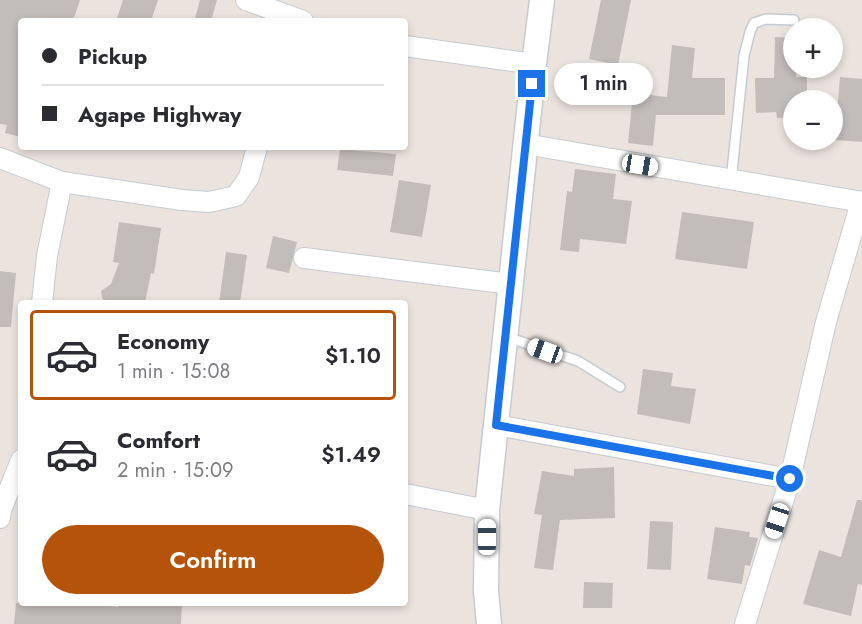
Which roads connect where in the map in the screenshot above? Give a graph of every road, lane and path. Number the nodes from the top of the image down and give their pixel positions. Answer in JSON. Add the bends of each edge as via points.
{"nodes":[{"id":1,"x":246,"y":0,"type":"edge"},
{"id":2,"x":542,"y":0,"type":"edge"},
{"id":3,"x":279,"y":17,"type":"edge"},
{"id":4,"x":783,"y":20,"type":"edge"},
{"id":5,"x":408,"y":46,"type":"edge"},
{"id":6,"x":534,"y":64,"type":"junction"},
{"id":7,"x":525,"y":144,"type":"junction"},
{"id":8,"x":256,"y":150,"type":"edge"},
{"id":9,"x":0,"y":158,"type":"edge"},
{"id":10,"x":731,"y":181,"type":"junction"},
{"id":11,"x":62,"y":182,"type":"junction"},
{"id":12,"x":862,"y":202,"type":"edge"},
{"id":13,"x":304,"y":258,"type":"dead end"},
{"id":14,"x":511,"y":284,"type":"junction"},
{"id":15,"x":42,"y":300,"type":"edge"},
{"id":16,"x":505,"y":336,"type":"junction"},
{"id":17,"x":620,"y":387,"type":"dead end"},
{"id":18,"x":496,"y":425,"type":"junction"},
{"id":19,"x":18,"y":468,"type":"edge"},
{"id":20,"x":790,"y":479,"type":"junction"},
{"id":21,"x":408,"y":495,"type":"edge"},
{"id":22,"x":487,"y":510,"type":"junction"},
{"id":23,"x":0,"y":518,"type":"edge"},
{"id":24,"x":489,"y":624,"type":"edge"},
{"id":25,"x":745,"y":624,"type":"edge"}],
"edges":[{"from":1,"to":3,"type":"street"},
{"from":2,"to":6,"type":"street"},
{"from":4,"to":10,"type":"lane","via":[[754,23],[750,32]]},
{"from":5,"to":6,"type":"street"},
{"from":6,"to":7,"type":"street"},
{"from":7,"to":10,"type":"street"},
{"from":7,"to":14,"type":"street"},
{"from":8,"to":11,"type":"street","via":[[249,177],[236,196],[209,202]]},
{"from":9,"to":11,"type":"street"},
{"from":10,"to":12,"type":"street"},
{"from":11,"to":15,"type":"street"},
{"from":12,"to":20,"type":"street","via":[[826,322]]},
{"from":13,"to":14,"type":"street"},
{"from":14,"to":16,"type":"street"},
{"from":16,"to":17,"type":"lane","via":[[578,361]]},
{"from":16,"to":18,"type":"street"},
{"from":18,"to":20,"type":"street"},
{"from":18,"to":22,"type":"street"},
{"from":19,"to":23,"type":"street"},
{"from":20,"to":25,"type":"street"},
{"from":21,"to":22,"type":"street"},
{"from":22,"to":24,"type":"street"}]}
